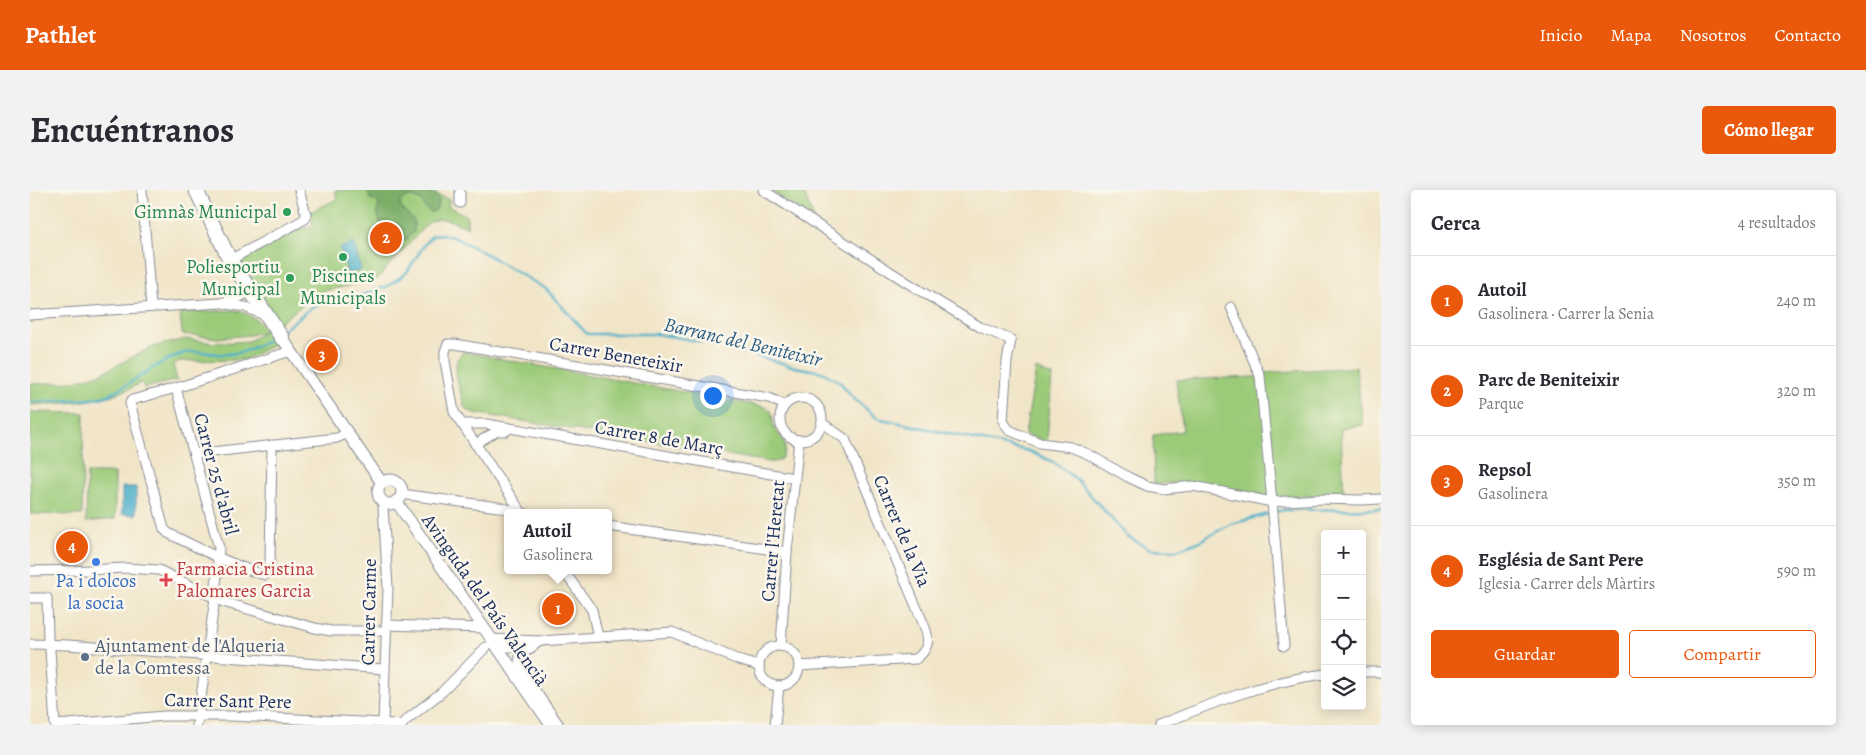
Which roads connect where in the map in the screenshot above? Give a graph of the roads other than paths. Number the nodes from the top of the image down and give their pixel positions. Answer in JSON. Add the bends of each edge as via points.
{"nodes":[{"id":1,"x":142,"y":190,"type":"edge"},
{"id":2,"x":196,"y":190,"type":"edge"},
{"id":3,"x":299,"y":190,"type":"edge"},
{"id":4,"x":460,"y":190,"type":"edge"},
{"id":5,"x":763,"y":190,"type":"edge"},
{"id":6,"x":460,"y":203,"type":"dead end"},
{"id":7,"x":230,"y":260,"type":"junction"},
{"id":8,"x":253,"y":295,"type":"junction"},
{"id":9,"x":221,"y":303,"type":"junction"},
{"id":10,"x":239,"y":306,"type":"junction"},
{"id":11,"x":151,"y":307,"type":"junction"},
{"id":12,"x":1230,"y":307,"type":"dead end"},
{"id":13,"x":30,"y":315,"type":"edge"},
{"id":14,"x":268,"y":319,"type":"junction"},
{"id":15,"x":282,"y":338,"type":"joint"},
{"id":16,"x":291,"y":351,"type":"junction"},
{"id":17,"x":176,"y":388,"type":"junction"},
{"id":18,"x":784,"y":405,"type":"junction"},
{"id":19,"x":822,"y":422,"type":"junction"},
{"id":20,"x":461,"y":424,"type":"junction"},
{"id":21,"x":518,"y":430,"type":"junction"},
{"id":22,"x":348,"y":433,"type":"junction"},
{"id":23,"x":799,"y":440,"type":"junction"},
{"id":24,"x":475,"y":444,"type":"junction"},
{"id":25,"x":272,"y":445,"type":"junction"},
{"id":26,"x":194,"y":454,"type":"junction"},
{"id":27,"x":794,"y":478,"type":"junction"},
{"id":28,"x":382,"y":483,"type":"junction"},
{"id":29,"x":394,"y":499,"type":"junction"},
{"id":30,"x":1381,"y":499,"type":"edge"},
{"id":31,"x":1272,"y":505,"type":"junction"},
{"id":32,"x":510,"y":509,"type":"edge"},
{"id":33,"x":520,"y":509,"type":"edge"},
{"id":34,"x":612,"y":527,"type":"edge"},
{"id":35,"x":787,"y":552,"type":"junction"},
{"id":36,"x":219,"y":558,"type":"junction"},
{"id":37,"x":30,"y":571,"type":"edge"},
{"id":38,"x":566,"y":574,"type":"edge"},
{"id":39,"x":32,"y":598,"type":"edge"},
{"id":40,"x":215,"y":598,"type":"junction"},
{"id":41,"x":386,"y":628,"type":"junction"},
{"id":42,"x":484,"y":628,"type":"junction"},
{"id":43,"x":598,"y":637,"type":"junction"},
{"id":44,"x":541,"y":641,"type":"junction"},
{"id":45,"x":30,"y":644,"type":"edge"},
{"id":46,"x":49,"y":644,"type":"junction"},
{"id":47,"x":491,"y":645,"type":"junction"},
{"id":48,"x":781,"y":646,"type":"junction"},
{"id":49,"x":1284,"y":646,"type":"dead end"},
{"id":50,"x":207,"y":656,"type":"junction"},
{"id":51,"x":759,"y":666,"type":"junction"},
{"id":52,"x":799,"y":666,"type":"junction"},
{"id":53,"x":384,"y":669,"type":"junction"},
{"id":54,"x":1366,"y":672,"type":"edge"},
{"id":55,"x":1381,"y":672,"type":"edge"},
{"id":56,"x":1321,"y":674,"type":"edge"},
{"id":57,"x":779,"y":686,"type":"junction"},
{"id":58,"x":198,"y":721,"type":"edge"},
{"id":59,"x":382,"y":723,"type":"junction"},
{"id":60,"x":548,"y":723,"type":"edge"},
{"id":61,"x":56,"y":725,"type":"edge"},
{"id":62,"x":400,"y":725,"type":"edge"},
{"id":63,"x":559,"y":725,"type":"edge"},
{"id":64,"x":775,"y":725,"type":"edge"},
{"id":65,"x":1159,"y":725,"type":"edge"}],
"edges":[{"from":1,"to":11,"type":"street"},
{"from":2,"to":7,"type":"highway"},
{"from":3,"to":7,"type":"street","via":[[305,219]]},
{"from":4,"to":6,"type":"street"},
{"from":5,"to":31,"type":"street","via":[[980,327],[1011,340],[1003,422],[1012,432],[1040,443],[1071,447],[1147,486],[1164,489],[1193,486]]},
{"from":7,"to":8,"type":"highway"},
{"from":8,"to":9,"type":"street"},
{"from":8,"to":10,"type":"street","via":[[248,304]]},
{"from":8,"to":14,"type":"highway"},
{"from":9,"to":10,"type":"street"},
{"from":9,"to":11,"type":"street"},
{"from":10,"to":14,"type":"street"},
{"from":11,"to":13,"type":"street"},
{"from":12,"to":31,"type":"street","via":[[1260,376]]},
{"from":14,"to":15,"type":"highway"},
{"from":15,"to":16,"type":"main road"},
{"from":16,"to":17,"type":"street"},
{"from":16,"to":22,"type":"main road"},
{"from":17,"to":26,"type":"street","name":"Carrer 25 d'abril"},
{"from":17,"to":36,"type":"street","via":[[130,403],[164,529]]},
{"from":18,"to":19,"type":"street","via":[[794,398],[807,398],[817,405]]},
{"from":18,"to":20,"type":"street","name":"Carrer Beneteixir","via":[[769,398],[448,344],[445,351],[451,401]]},
{"from":18,"to":23,"type":"street","via":[[780,424],[787,435]]},
{"from":19,"to":23,"type":"street","via":[[811,437]]},
{"from":19,"to":52,"type":"street","name":"Carrer de la Via","via":[[845,439],[924,625],[928,644],[916,659]]},
{"from":20,"to":21,"type":"street","name":"Carrer 8 de Març","via":[[487,424]]},
{"from":20,"to":24,"type":"street"},
{"from":21,"to":24,"type":"street","name":"Carrer 8 de Març","via":[[497,431]]},
{"from":21,"to":27,"type":"street","name":"Carrer 8 de Març"},
{"from":22,"to":25,"type":"street","via":[[337,438]]},
{"from":22,"to":28,"type":"main road"},
{"from":23,"to":27,"type":"street","name":"Carrer l'Heretat"},
{"from":24,"to":33,"type":"street"},
{"from":25,"to":26,"type":"street"},
{"from":25,"to":36,"type":"street","via":[[270,570],[265,575]]},
{"from":26,"to":36,"type":"street","name":"Carrer 25 d'abril"},
{"from":27,"to":35,"type":"street","name":"Carrer l'Heretat"},
{"from":28,"to":29,"type":"main road","via":[[378,493]]},
{"from":28,"to":29,"type":"main road","via":[[394,481],[400,487]]},
{"from":29,"to":32,"type":"street"},
{"from":29,"to":41,"type":"street","name":"Carrer Carme","via":[[382,506],[387,569]]},
{"from":29,"to":42,"type":"main road","name":"Avinguda del País Valencià"},
{"from":30,"to":31,"type":"street","via":[[1319,499]]},
{"from":31,"to":49,"type":"street"},
{"from":34,"to":35,"type":"street"},
{"from":35,"to":48,"type":"street","name":"Carrer l'Heretat"},
{"from":36,"to":40,"type":"street","name":"Carrer 25 d'abril"},
{"from":37,"to":40,"type":"street","via":[[154,569],[167,572]]},
{"from":38,"to":43,"type":"street","via":[[592,610]]},
{"from":39,"to":46,"type":"street","via":[[47,598]]},
{"from":40,"to":41,"type":"street","via":[[322,630]]},
{"from":40,"to":50,"type":"street","name":"Carrer 25 d'abril"},
{"from":41,"to":42,"type":"street"},
{"from":41,"to":53,"type":"street","name":"Carrer Carme"},
{"from":42,"to":47,"type":"main road","name":"Avinguda del País Valencià"},
{"from":43,"to":44,"type":"street"},
{"from":43,"to":51,"type":"street","via":[[672,632]]},
{"from":44,"to":47,"type":"street","via":[[514,647]]},
{"from":44,"to":63,"type":"street","name":"Avinguda del País Valencià","via":[[520,656],[519,663]]},
{"from":45,"to":46,"type":"street"},
{"from":46,"to":50,"type":"street"},
{"from":46,"to":61,"type":"street"},
{"from":47,"to":60,"type":"main road","name":"Avinguda del País Valencià"},
{"from":47,"to":62,"type":"street","via":[[442,692]]},
{"from":48,"to":51,"type":"street","via":[[763,653]]},
{"from":48,"to":52,"type":"street","via":[[794,653]]},
{"from":50,"to":53,"type":"street"},
{"from":50,"to":58,"type":"street","name":"Carrer 25 d'abril"},
{"from":51,"to":57,"type":"street","via":[[764,680]]},
{"from":52,"to":57,"type":"street","via":[[795,678]]},
{"from":53,"to":59,"type":"street","name":"Carrer Carme"},
{"from":54,"to":55,"type":"street"},
{"from":56,"to":65,"type":"street","via":[[1297,677],[1253,690]]},
{"from":57,"to":64,"type":"street"},
{"from":58,"to":59,"type":"street","name":"Carrer Sant Pere"},
{"from":58,"to":61,"type":"street","name":"Carrer Sant Pere","via":[[153,716]]},
{"from":59,"to":62,"type":"street","name":"Carrer Sant Pere"}]}
